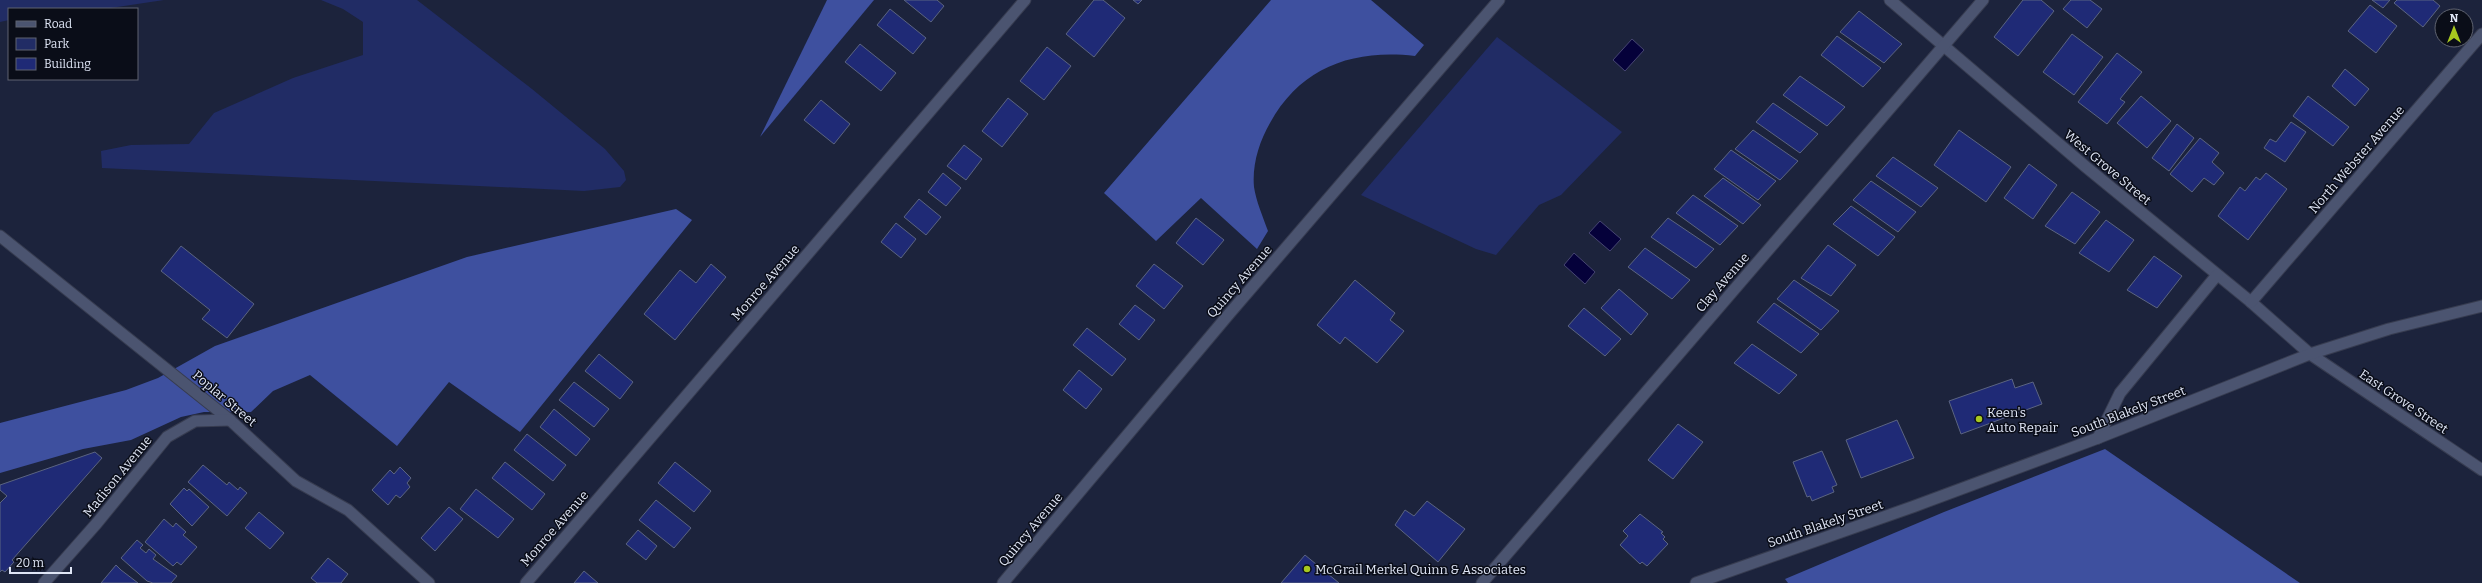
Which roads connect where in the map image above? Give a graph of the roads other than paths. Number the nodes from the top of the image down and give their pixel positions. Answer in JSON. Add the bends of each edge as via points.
{"nodes":[{"id":1,"x":1025,"y":0,"type":"edge"},
{"id":2,"x":1499,"y":0,"type":"edge"},
{"id":3,"x":1890,"y":0,"type":"edge"},
{"id":4,"x":1983,"y":0,"type":"edge"},
{"id":5,"x":2482,"y":34,"type":"edge"},
{"id":6,"x":1943,"y":45,"type":"junction"},
{"id":7,"x":0,"y":236,"type":"edge"},
{"id":8,"x":2217,"y":275,"type":"junction"},
{"id":9,"x":2251,"y":302,"type":"junction"},
{"id":10,"x":2482,"y":306,"type":"edge"},
{"id":11,"x":2310,"y":354,"type":"junction"},
{"id":12,"x":230,"y":420,"type":"junction"},
{"id":13,"x":2098,"y":438,"type":"junction"},
{"id":14,"x":2482,"y":470,"type":"edge"},
{"id":15,"x":44,"y":583,"type":"edge"},
{"id":16,"x":429,"y":583,"type":"edge"},
{"id":17,"x":526,"y":583,"type":"edge"},
{"id":18,"x":1004,"y":583,"type":"edge"},
{"id":19,"x":1482,"y":583,"type":"edge"},
{"id":20,"x":1696,"y":583,"type":"edge"}],
"edges":[{"from":1,"to":17,"type":"street","name":"Monroe Avenue"},
{"from":2,"to":18,"type":"street","name":"Quincy Avenue","via":[[1229,314]]},
{"from":3,"to":6,"type":"street","name":"West Grove Street"},
{"from":4,"to":6,"type":"street","name":"Clay Avenue"},
{"from":5,"to":9,"type":"street","name":"North Webster Avenue"},
{"from":6,"to":8,"type":"street","name":"West Grove Street"},
{"from":6,"to":19,"type":"street","name":"Clay Avenue"},
{"from":7,"to":12,"type":"street","name":"Poplar Street"},
{"from":8,"to":9,"type":"street","name":"West Grove Street"},
{"from":8,"to":13,"type":"street","via":[[2120,393]]},
{"from":9,"to":11,"type":"street","name":"West Grove Street"},
{"from":10,"to":11,"type":"street","name":"South Blakely Street","via":[[2389,329]]},
{"from":11,"to":13,"type":"street","name":"South Blakely Street"},
{"from":11,"to":14,"type":"street","name":"East Grove Street"},
{"from":12,"to":15,"type":"street","name":"Madison Avenue","via":[[195,420],[167,437]]},
{"from":12,"to":16,"type":"street","name":"Poplar Street","via":[[296,480],[348,510]]},
{"from":13,"to":20,"type":"street","name":"South Blakely Street"}]}
